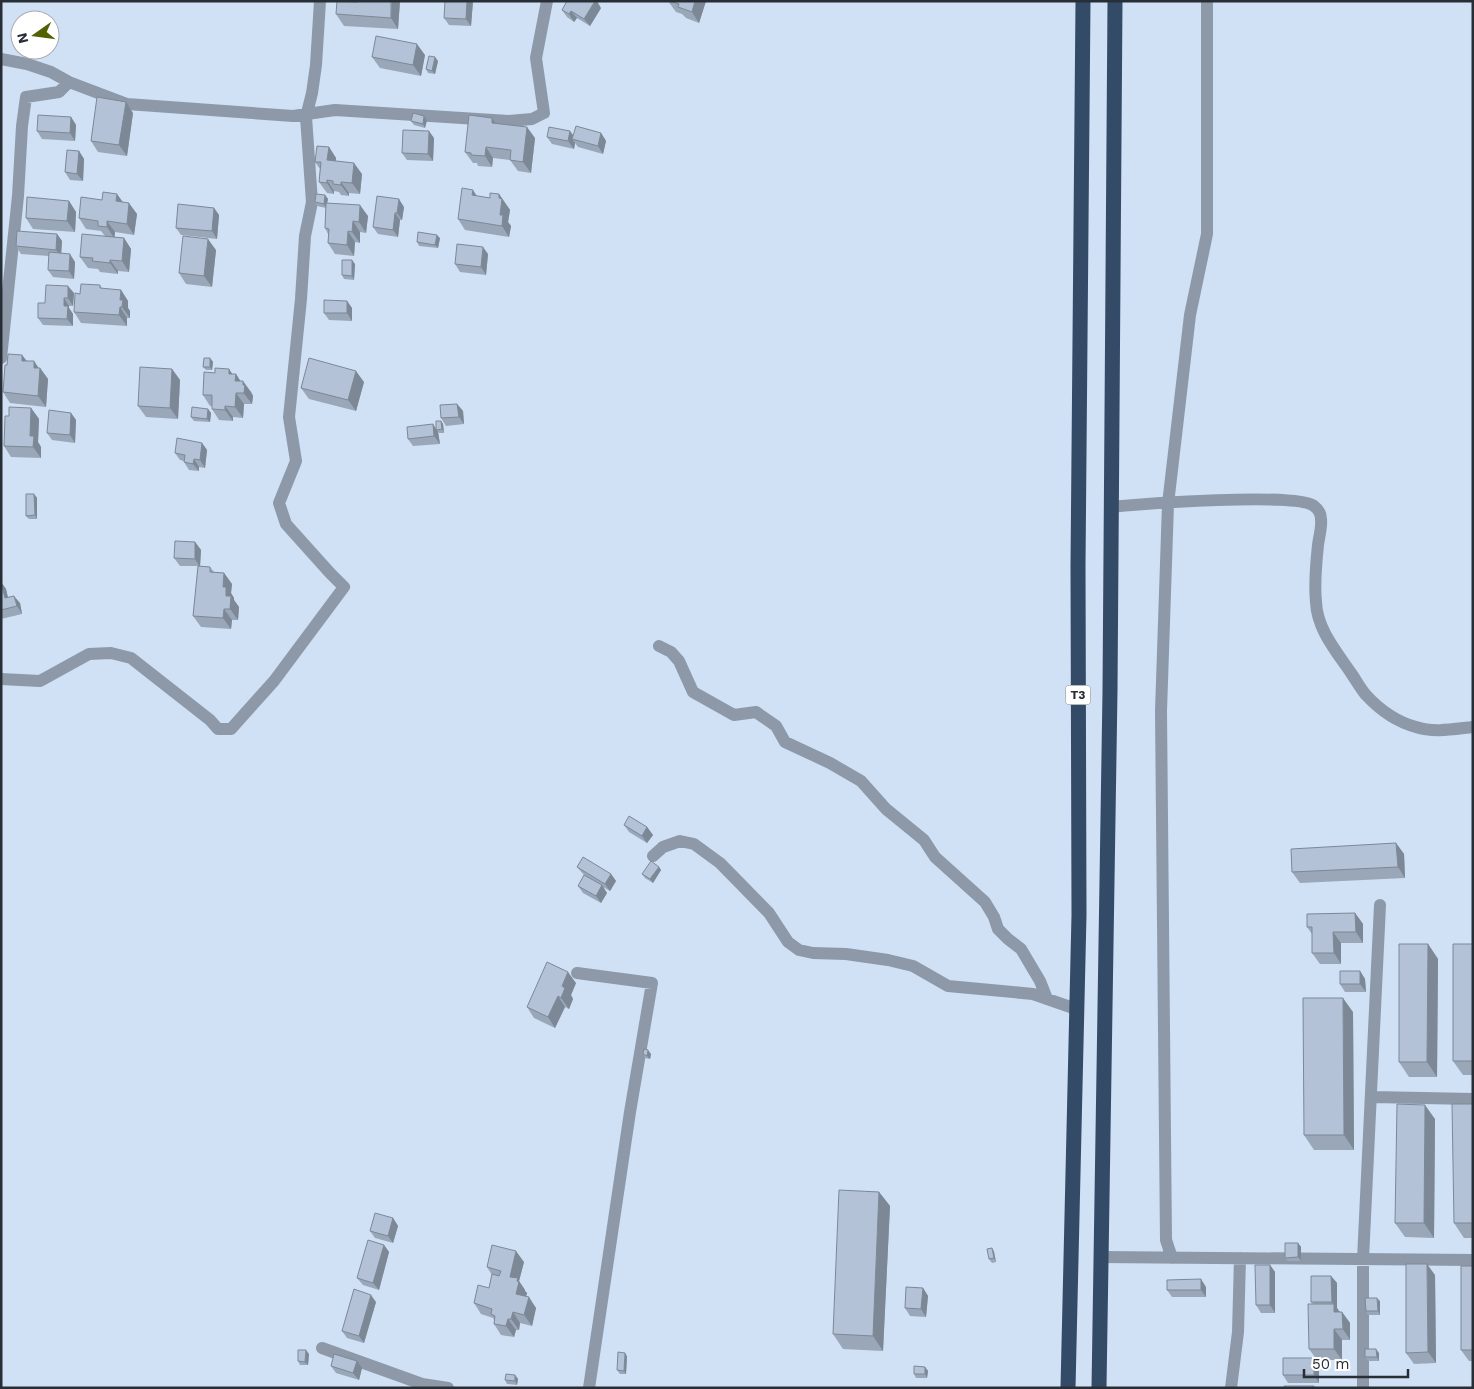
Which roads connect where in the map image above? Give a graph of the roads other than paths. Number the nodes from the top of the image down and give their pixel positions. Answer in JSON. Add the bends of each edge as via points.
{"nodes":[{"id":1,"x":320,"y":1,"type":"edge"},
{"id":2,"x":547,"y":1,"type":"edge"},
{"id":3,"x":1084,"y":1,"type":"edge"},
{"id":4,"x":1115,"y":1,"type":"edge"},
{"id":5,"x":1207,"y":1,"type":"edge"},
{"id":6,"x":1,"y":59,"type":"edge"},
{"id":7,"x":69,"y":82,"type":"junction"},
{"id":8,"x":306,"y":114,"type":"junction"},
{"id":9,"x":1,"y":358,"type":"edge"},
{"id":10,"x":1168,"y":504,"type":"junction"},
{"id":11,"x":1110,"y":507,"type":"junction"},
{"id":12,"x":659,"y":646,"type":"dead end"},
{"id":13,"x":1,"y":679,"type":"edge"},
{"id":14,"x":1473,"y":727,"type":"edge"},
{"id":15,"x":654,"y":856,"type":"dead end"},
{"id":16,"x":1380,"y":905,"type":"dead end"},
{"id":17,"x":578,"y":973,"type":"dead end"},
{"id":18,"x":1048,"y":999,"type":"junction"},
{"id":19,"x":1076,"y":1009,"type":"junction"},
{"id":20,"x":1372,"y":1097,"type":"junction"},
{"id":21,"x":1473,"y":1099,"type":"edge"},
{"id":22,"x":1100,"y":1257,"type":"junction"},
{"id":23,"x":1172,"y":1258,"type":"junction"},
{"id":24,"x":1240,"y":1258,"type":"junction"},
{"id":25,"x":1363,"y":1259,"type":"junction"},
{"id":26,"x":1473,"y":1260,"type":"edge"},
{"id":27,"x":322,"y":1348,"type":"dead end"},
{"id":28,"x":448,"y":1388,"type":"edge"},
{"id":29,"x":589,"y":1388,"type":"edge"},
{"id":30,"x":1068,"y":1388,"type":"edge"},
{"id":31,"x":1099,"y":1388,"type":"edge"},
{"id":32,"x":1231,"y":1388,"type":"edge"},
{"id":33,"x":1364,"y":1388,"type":"edge"}],
"edges":[{"from":1,"to":8,"type":"street","via":[[316,65]]},
{"from":2,"to":8,"type":"street","via":[[536,58],[544,113],[532,119],[509,121],[335,110]]},
{"from":3,"to":19,"type":"highway","number":"T3"},
{"from":4,"to":11,"type":"highway","number":"T3"},
{"from":5,"to":10,"type":"street","via":[[1207,234],[1190,315]]},
{"from":6,"to":7,"type":"street","via":[[51,72]]},
{"from":7,"to":8,"type":"street","via":[[127,104],[293,116]]},
{"from":7,"to":9,"type":"street","via":[[58,92],[26,97]]},
{"from":8,"to":13,"type":"street","via":[[312,202],[305,236],[290,417],[296,461],[279,503],[286,524],[344,587],[274,681],[231,729],[218,729],[131,658],[111,653],[88,654],[40,681]]},
{"from":10,"to":11,"type":"street"},
{"from":10,"to":14,"type":"street","via":[[1256,499],[1312,504],[1321,518],[1316,603],[1319,618],[1336,652],[1365,694],[1398,720],[1417,728]]},
{"from":10,"to":23,"type":"street","via":[[1161,711],[1166,1240]]},
{"from":11,"to":22,"type":"highway","number":"T3"},
{"from":12,"to":18,"type":"street","via":[[679,661],[693,692],[734,715],[756,712],[776,726],[786,742],[861,781],[886,809],[924,840],[935,857],[985,902],[998,929],[1021,949]]},
{"from":15,"to":18,"type":"street","via":[[663,847],[680,841],[694,844],[720,863],[765,908],[788,942],[799,950],[888,960],[912,966],[948,986],[1033,994]]},
{"from":16,"to":20,"type":"street"},
{"from":17,"to":29,"type":"street","via":[[652,983]]},
{"from":18,"to":19,"type":"street"},
{"from":19,"to":30,"type":"highway","number":"T3"},
{"from":20,"to":21,"type":"street"},
{"from":20,"to":25,"type":"street"},
{"from":22,"to":23,"type":"street"},
{"from":22,"to":31,"type":"highway","number":"T3"},
{"from":23,"to":24,"type":"street"},
{"from":24,"to":25,"type":"street"},
{"from":24,"to":32,"type":"street","via":[[1238,1332]]},
{"from":25,"to":26,"type":"street"},
{"from":25,"to":33,"type":"street"},
{"from":27,"to":28,"type":"street","via":[[422,1384]]}]}
